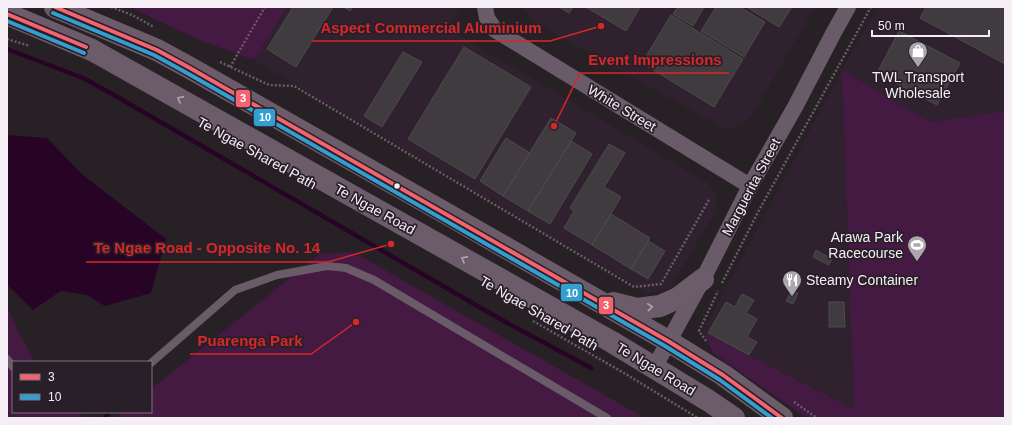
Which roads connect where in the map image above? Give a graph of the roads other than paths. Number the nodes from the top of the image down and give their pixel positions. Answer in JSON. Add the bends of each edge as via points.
{"nodes":[{"id":1,"x":55,"y":7,"type":"edge"},
{"id":2,"x":485,"y":7,"type":"edge"},
{"id":3,"x":848,"y":7,"type":"edge"},
{"id":4,"x":7,"y":14,"type":"edge"},
{"id":5,"x":750,"y":186,"type":"junction"},
{"id":6,"x":703,"y":279,"type":"junction"},
{"id":7,"x":598,"y":300,"type":"junction"},
{"id":8,"x":668,"y":341,"type":"junction"},
{"id":9,"x":152,"y":362,"type":"edge"},
{"id":10,"x":654,"y":368,"type":"junction"},
{"id":11,"x":787,"y":409,"type":"edge"},
{"id":12,"x":607,"y":418,"type":"edge"},
{"id":13,"x":734,"y":418,"type":"edge"}],
"edges":[{"from":1,"to":7,"type":"main road","via":[[170,58]]},
{"from":2,"to":5,"type":"street","name":"White Street","via":[[487,18],[495,30]]},
{"from":3,"to":5,"type":"street","name":"Marguerita Street"},
{"from":10,"to":4,"type":"main road","name":"Te Ngae Road","one_way":true,"via":[[92,50]]},
{"from":5,"to":6,"type":"street","name":"Marguerita Street"},
{"from":7,"to":6,"type":"main road","one_way":true,"via":[[637,308],[660,306],[678,298]]},
{"from":6,"to":8,"type":"street","name":"Marguerita Street"},
{"from":7,"to":8,"type":"main road"},
{"from":8,"to":10,"type":"street","name":"Marguerita Street"},
{"from":8,"to":11,"type":"main road","via":[[723,375]]},
{"from":9,"to":12,"type":"lane","via":[[235,290],[277,275],[327,266],[346,268],[374,280]]},
{"from":10,"to":13,"type":"main road","name":"Te Ngae Road"}]}
